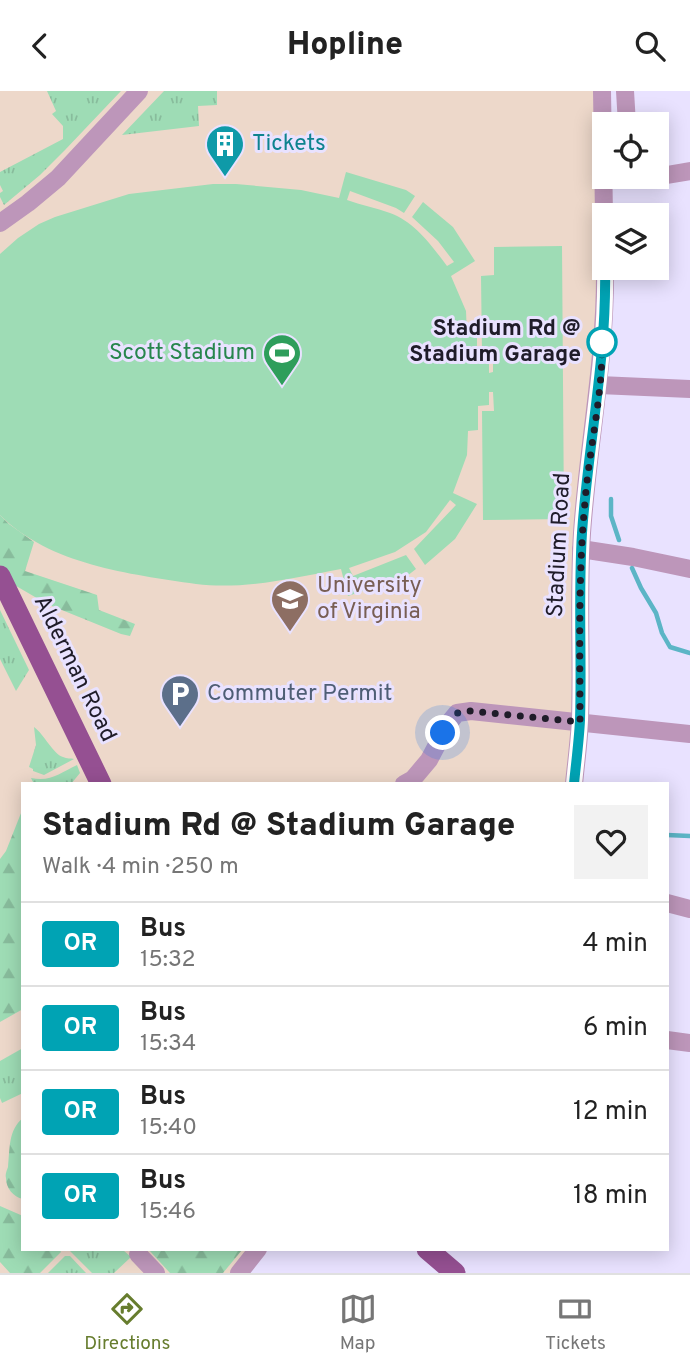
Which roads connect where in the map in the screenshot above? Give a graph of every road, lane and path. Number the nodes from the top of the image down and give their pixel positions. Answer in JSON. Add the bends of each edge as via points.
{"nodes":[{"id":1,"x":139,"y":91,"type":"edge"},
{"id":2,"x":602,"y":91,"type":"edge"},
{"id":3,"x":625,"y":91,"type":"edge"},
{"id":4,"x":626,"y":112,"type":"edge"},
{"id":5,"x":690,"y":171,"type":"edge"},
{"id":6,"x":669,"y":175,"type":"edge"},
{"id":7,"x":604,"y":203,"type":"edge"},
{"id":8,"x":0,"y":223,"type":"edge"},
{"id":9,"x":605,"y":280,"type":"edge"},
{"id":10,"x":599,"y":385,"type":"junction"},
{"id":11,"x":690,"y":389,"type":"edge"},
{"id":12,"x":581,"y":549,"type":"junction"},
{"id":13,"x":690,"y":569,"type":"edge"},
{"id":14,"x":0,"y":576,"type":"edge"},
{"id":15,"x":580,"y":722,"type":"junction"},
{"id":16,"x":690,"y":734,"type":"edge"},
{"id":17,"x":99,"y":782,"type":"edge"},
{"id":18,"x":408,"y":782,"type":"edge"},
{"id":19,"x":574,"y":782,"type":"edge"},
{"id":20,"x":669,"y":904,"type":"edge"},
{"id":21,"x":690,"y":909,"type":"edge"},
{"id":22,"x":669,"y":1041,"type":"edge"},
{"id":23,"x":690,"y":1043,"type":"edge"},
{"id":24,"x":256,"y":1251,"type":"edge"},
{"id":25,"x":429,"y":1251,"type":"edge"},
{"id":26,"x":138,"y":1254,"type":"dead end"},
{"id":27,"x":156,"y":1273,"type":"edge"},
{"id":28,"x":239,"y":1273,"type":"edge"},
{"id":29,"x":454,"y":1273,"type":"edge"}],
"edges":[{"from":1,"to":8,"type":"street","via":[[58,178]]},
{"from":2,"to":7,"type":"street"},
{"from":3,"to":4,"type":"street"},
{"from":5,"to":6,"type":"street"},
{"from":9,"to":10,"type":"street","name":"Stadium Road"},
{"from":10,"to":11,"type":"street"},
{"from":10,"to":12,"type":"street","name":"Stadium Road"},
{"from":12,"to":13,"type":"street"},
{"from":12,"to":15,"type":"street","name":"Stadium Road"},
{"from":14,"to":17,"type":"main road","name":"Alderman Road"},
{"from":15,"to":16,"type":"street"},
{"from":15,"to":18,"type":"street","via":[[457,713],[429,760]]},
{"from":15,"to":19,"type":"street","name":"Stadium Road"},
{"from":20,"to":21,"type":"street"},
{"from":22,"to":23,"type":"street"},
{"from":24,"to":28,"type":"street"},
{"from":25,"to":29,"type":"main road"},
{"from":26,"to":27,"type":"street"}]}
